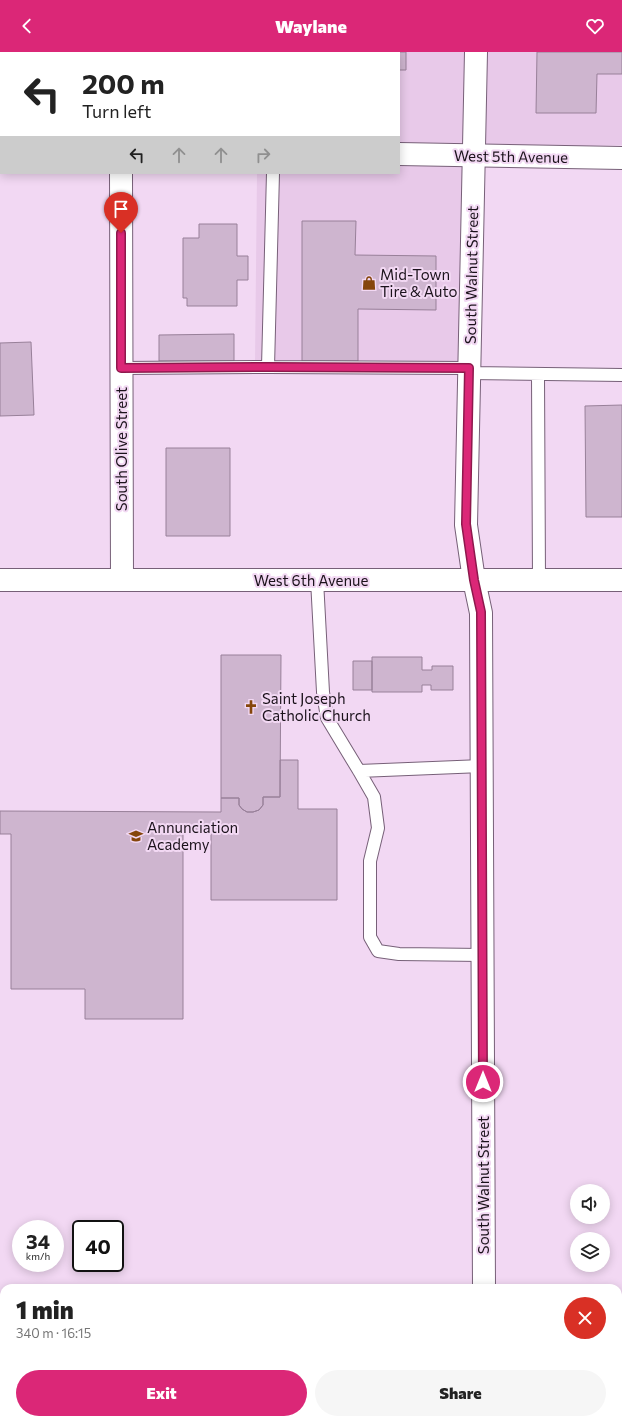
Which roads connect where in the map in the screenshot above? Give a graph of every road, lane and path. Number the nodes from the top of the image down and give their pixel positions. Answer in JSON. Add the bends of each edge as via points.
{"nodes":[{"id":1,"x":476,"y":52,"type":"edge"},
{"id":2,"x":400,"y":154,"type":"edge"},
{"id":3,"x":474,"y":155,"type":"junction"},
{"id":4,"x":622,"y":158,"type":"edge"},
{"id":5,"x":121,"y":174,"type":"edge"},
{"id":6,"x":273,"y":174,"type":"edge"},
{"id":7,"x":268,"y":367,"type":"junction"},
{"id":8,"x":121,"y":368,"type":"junction"},
{"id":9,"x":469,"y":370,"type":"junction"},
{"id":10,"x":538,"y":375,"type":"junction"},
{"id":11,"x":622,"y":375,"type":"edge"},
{"id":12,"x":0,"y":580,"type":"edge"},
{"id":13,"x":122,"y":580,"type":"junction"},
{"id":14,"x":317,"y":580,"type":"junction"},
{"id":15,"x":474,"y":580,"type":"junction"},
{"id":16,"x":539,"y":580,"type":"junction"},
{"id":17,"x":622,"y":580,"type":"edge"},
{"id":18,"x":482,"y":766,"type":"junction"},
{"id":19,"x":359,"y":770,"type":"junction"},
{"id":20,"x":482,"y":955,"type":"junction"},
{"id":21,"x":484,"y":1284,"type":"edge"}],
"edges":[{"from":1,"to":3,"type":"street","name":"South Walnut Street"},
{"from":2,"to":3,"type":"street","name":"West 5th Avenue"},
{"from":3,"to":4,"type":"street","name":"West 5th Avenue"},
{"from":3,"to":9,"type":"street","name":"South Walnut Street"},
{"from":5,"to":8,"type":"street","name":"South Olive Street"},
{"from":6,"to":7,"type":"lane"},
{"from":7,"to":8,"type":"lane"},
{"from":7,"to":9,"type":"lane"},
{"from":8,"to":13,"type":"street","name":"South Olive Street"},
{"from":9,"to":10,"type":"lane"},
{"from":9,"to":15,"type":"street","name":"South Walnut Street","via":[[466,524]]},
{"from":10,"to":11,"type":"lane"},
{"from":10,"to":16,"type":"lane"},
{"from":12,"to":13,"type":"street","name":"West 6th Avenue"},
{"from":13,"to":14,"type":"street","name":"West 6th Avenue"},
{"from":14,"to":15,"type":"street","name":"West 6th Avenue"},
{"from":14,"to":19,"type":"lane","via":[[323,692],[327,718]]},
{"from":15,"to":16,"type":"street","name":"West 6th Avenue"},
{"from":15,"to":18,"type":"street","name":"South Walnut Street","via":[[481,612]]},
{"from":16,"to":17,"type":"street","name":"West 6th Avenue"},
{"from":18,"to":19,"type":"lane"},
{"from":18,"to":20,"type":"street","name":"South Walnut Street"},
{"from":19,"to":20,"type":"lane","via":[[374,798],[378,828],[370,861],[370,937],[378,951],[399,954]]},
{"from":20,"to":21,"type":"street","name":"South Walnut Street"}]}
